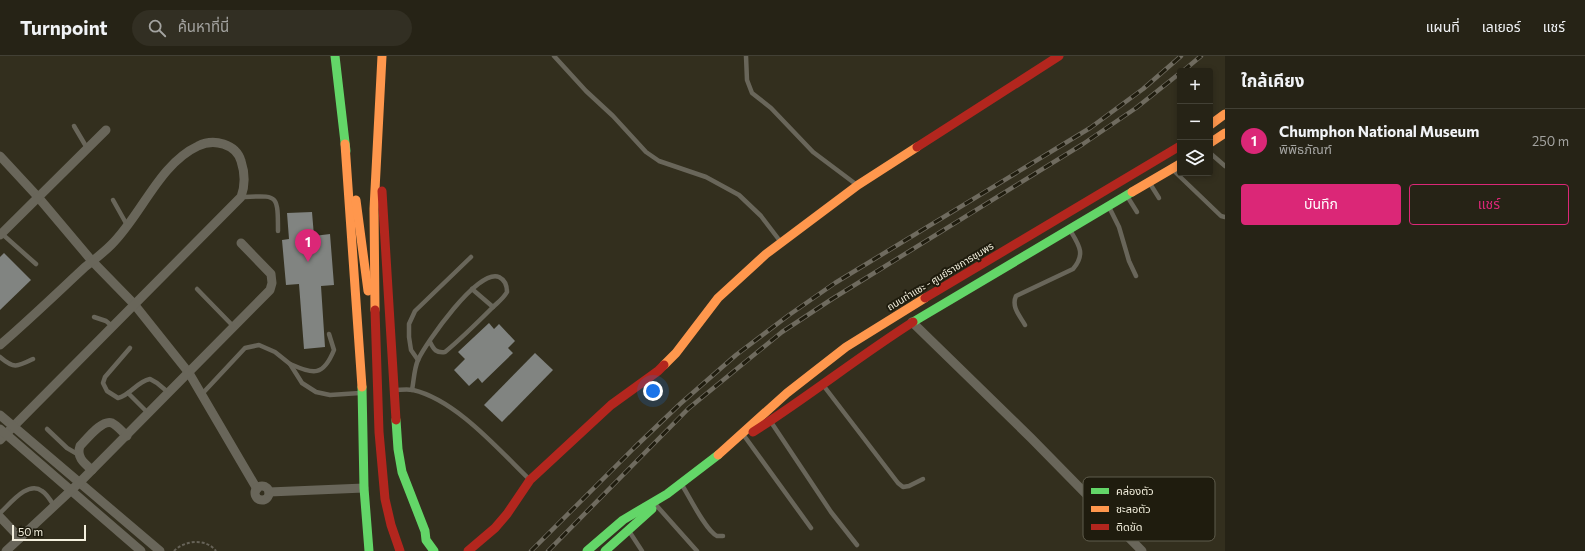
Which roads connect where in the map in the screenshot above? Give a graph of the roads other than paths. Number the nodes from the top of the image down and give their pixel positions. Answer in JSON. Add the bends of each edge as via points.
{"nodes":[{"id":1,"x":335,"y":56,"type":"edge"},
{"id":2,"x":382,"y":56,"type":"edge"},
{"id":3,"x":554,"y":56,"type":"edge"},
{"id":4,"x":746,"y":56,"type":"edge"},
{"id":5,"x":1059,"y":56,"type":"edge"},
{"id":6,"x":1225,"y":114,"type":"edge"},
{"id":7,"x":1213,"y":123,"type":"edge"},
{"id":8,"x":74,"y":126,"type":"dead end"},
{"id":9,"x":106,"y":130,"type":"dead end"},
{"id":10,"x":1225,"y":133,"type":"edge"},
{"id":11,"x":379,"y":142,"type":"junction"},
{"id":12,"x":1213,"y":142,"type":"edge"},
{"id":13,"x":345,"y":144,"type":"junction"},
{"id":14,"x":87,"y":148,"type":"junction"},
{"id":15,"x":1177,"y":148,"type":"edge"},
{"id":16,"x":0,"y":156,"type":"edge"},
{"id":17,"x":1213,"y":156,"type":"edge"},
{"id":18,"x":1176,"y":166,"type":"edge"},
{"id":19,"x":1225,"y":166,"type":"edge"},
{"id":20,"x":1149,"y":182,"type":"junction"},
{"id":21,"x":858,"y":185,"type":"junction"},
{"id":22,"x":1127,"y":196,"type":"junction"},
{"id":23,"x":38,"y":197,"type":"junction"},
{"id":24,"x":241,"y":197,"type":"junction"},
{"id":25,"x":1159,"y":198,"type":"dead end"},
{"id":26,"x":113,"y":200,"type":"dead end"},
{"id":27,"x":1109,"y":207,"type":"junction"},
{"id":28,"x":1137,"y":212,"type":"dead end"},
{"id":29,"x":1225,"y":217,"type":"edge"},
{"id":30,"x":128,"y":226,"type":"junction"},
{"id":31,"x":1070,"y":230,"type":"junction"},
{"id":32,"x":278,"y":231,"type":"dead end"},
{"id":33,"x":1,"y":234,"type":"edge"},
{"id":34,"x":781,"y":242,"type":"junction"},
{"id":35,"x":241,"y":243,"type":"dead end"},
{"id":36,"x":471,"y":257,"type":"dead end"},
{"id":37,"x":92,"y":261,"type":"junction"},
{"id":38,"x":36,"y":264,"type":"dead end"},
{"id":39,"x":1136,"y":276,"type":"dead end"},
{"id":40,"x":197,"y":289,"type":"dead end"},
{"id":41,"x":472,"y":289,"type":"junction"},
{"id":42,"x":134,"y":304,"type":"junction"},
{"id":43,"x":493,"y":307,"type":"junction"},
{"id":44,"x":901,"y":312,"type":"junction"},
{"id":45,"x":94,"y":317,"type":"dead end"},
{"id":46,"x":912,"y":322,"type":"junction"},
{"id":47,"x":1025,"y":325,"type":"dead end"},
{"id":48,"x":112,"y":326,"type":"junction"},
{"id":49,"x":234,"y":327,"type":"junction"},
{"id":50,"x":329,"y":334,"type":"dead end"},
{"id":51,"x":430,"y":342,"type":"junction"},
{"id":52,"x":0,"y":345,"type":"edge"},
{"id":53,"x":130,"y":348,"type":"dead end"},
{"id":54,"x":375,"y":348,"type":"junction"},
{"id":55,"x":0,"y":357,"type":"edge"},
{"id":56,"x":33,"y":359,"type":"dead end"},
{"id":57,"x":418,"y":360,"type":"junction"},
{"id":58,"x":290,"y":364,"type":"junction"},
{"id":59,"x":189,"y":373,"type":"junction"},
{"id":60,"x":822,"y":384,"type":"junction"},
{"id":61,"x":394,"y":390,"type":"junction"},
{"id":62,"x":412,"y":390,"type":"junction"},
{"id":63,"x":128,"y":393,"type":"junction"},
{"id":64,"x":169,"y":393,"type":"junction"},
{"id":65,"x":362,"y":393,"type":"junction"},
{"id":66,"x":202,"y":394,"type":"junction"},
{"id":67,"x":149,"y":413,"type":"junction"},
{"id":68,"x":0,"y":415,"type":"edge"},
{"id":69,"x":770,"y":420,"type":"junction"},
{"id":70,"x":14,"y":427,"type":"junction"},
{"id":71,"x":47,"y":429,"type":"dead end"},
{"id":72,"x":2,"y":434,"type":"edge"},
{"id":73,"x":127,"y":436,"type":"junction"},
{"id":74,"x":746,"y":437,"type":"junction"},
{"id":75,"x":726,"y":448,"type":"junction"},
{"id":76,"x":79,"y":455,"type":"junction"},
{"id":77,"x":92,"y":470,"type":"junction"},
{"id":78,"x":530,"y":480,"type":"junction"},
{"id":79,"x":923,"y":480,"type":"dead end"},
{"id":80,"x":80,"y":482,"type":"junction"},
{"id":81,"x":681,"y":484,"type":"junction"},
{"id":82,"x":364,"y":488,"type":"junction"},
{"id":83,"x":71,"y":490,"type":"junction"},
{"id":84,"x":1083,"y":491,"type":"edge"},
{"id":85,"x":667,"y":494,"type":"junction"},
{"id":86,"x":656,"y":505,"type":"junction"},
{"id":87,"x":54,"y":506,"type":"junction"},
{"id":88,"x":0,"y":513,"type":"edge"},
{"id":89,"x":0,"y":517,"type":"edge"},
{"id":90,"x":811,"y":528,"type":"dead end"},
{"id":91,"x":628,"y":531,"type":"junction"},
{"id":92,"x":723,"y":536,"type":"dead end"},
{"id":93,"x":20,"y":538,"type":"junction"},
{"id":94,"x":1132,"y":541,"type":"edge"},
{"id":95,"x":857,"y":545,"type":"dead end"},
{"id":96,"x":425,"y":547,"type":"edge"},
{"id":97,"x":158,"y":550,"type":"edge"},
{"id":98,"x":6,"y":551,"type":"edge"},
{"id":99,"x":141,"y":551,"type":"edge"},
{"id":100,"x":369,"y":551,"type":"edge"},
{"id":101,"x":400,"y":551,"type":"edge"},
{"id":102,"x":434,"y":551,"type":"edge"},
{"id":103,"x":468,"y":551,"type":"edge"},
{"id":104,"x":587,"y":551,"type":"edge"},
{"id":105,"x":605,"y":551,"type":"edge"},
{"id":106,"x":642,"y":551,"type":"edge"},
{"id":107,"x":697,"y":551,"type":"edge"},
{"id":108,"x":1142,"y":551,"type":"edge"}],
"edges":[{"from":1,"to":13,"type":"main road"},
{"from":2,"to":11,"type":"main road"},
{"from":3,"to":34,"type":"lane","via":[[646,152],[659,161],[706,177],[740,195],[761,216]]},
{"from":4,"to":21,"type":"lane","via":[[747,80],[752,93],[771,108],[813,152]]},
{"from":5,"to":21,"type":"main road"},
{"from":6,"to":7,"type":"main road"},
{"from":8,"to":14,"type":"lane"},
{"from":9,"to":14,"type":"street"},
{"from":10,"to":12,"type":"main road"},
{"from":11,"to":54,"type":"main road","via":[[374,209]]},
{"from":11,"to":61,"type":"main road"},
{"from":13,"to":54,"type":"main road","via":[[361,232]]},
{"from":13,"to":65,"type":"main road"},
{"from":14,"to":23,"type":"street"},
{"from":15,"to":44,"type":"main road","name":"ถนนท่าแซะ - ศูนย์ราชการชุมพร"},
{"from":16,"to":23,"type":"street"},
{"from":17,"to":19,"type":"lane"},
{"from":18,"to":20,"type":"main road","name":"ถนนท่าแซะ - ศูนย์ราชการชุมพร"},
{"from":18,"to":29,"type":"lane","via":[[1221,216]]},
{"from":20,"to":22,"type":"main road","name":"ถนนท่าแซะ - ศูนย์ราชการชุมพร"},
{"from":20,"to":25,"type":"lane"},
{"from":21,"to":34,"type":"main road"},
{"from":22,"to":27,"type":"main road","name":"ถนนท่าแซะ - ศูนย์ราชการชุมพร"},
{"from":22,"to":28,"type":"lane"},
{"from":23,"to":33,"type":"street"},
{"from":23,"to":37,"type":"street"},
{"from":24,"to":30,"type":"street","via":[[244,169],[240,158],[236,152],[221,143],[210,142],[198,146],[175,163],[154,186]]},
{"from":24,"to":32,"type":"lane","via":[[270,196],[275,200],[278,206]]},
{"from":24,"to":42,"type":"street"},
{"from":26,"to":30,"type":"lane"},
{"from":27,"to":31,"type":"main road","name":"ถนนท่าแซะ - ศูนย์ราชการชุมพร"},
{"from":27,"to":39,"type":"lane","via":[[1119,227]]},
{"from":30,"to":37,"type":"street"},
{"from":31,"to":46,"type":"main road","name":"ถนนท่าแซะ - ศูนย์ราชการชุมพร"},
{"from":31,"to":47,"type":"lane","via":[[1080,246],[1079,263],[1073,269],[1016,296],[1013,302],[1015,309]]},
{"from":33,"to":38,"type":"lane"},
{"from":34,"to":78,"type":"main road","via":[[718,298],[680,348],[658,371],[611,405]]},
{"from":35,"to":49,"type":"street","via":[[271,274],[272,283],[270,290]]},
{"from":36,"to":57,"type":"lane","via":[[415,311],[409,324],[409,337],[411,350]]},
{"from":37,"to":42,"type":"street"},
{"from":37,"to":52,"type":"street"},
{"from":40,"to":49,"type":"lane"},
{"from":41,"to":43,"type":"lane"},
{"from":41,"to":43,"type":"lane","via":[[488,277],[500,277],[507,292]]},
{"from":41,"to":51,"type":"lane","via":[[439,327]]},
{"from":42,"to":48,"type":"street"},
{"from":42,"to":59,"type":"street"},
{"from":43,"to":51,"type":"lane","via":[[445,352],[439,353],[434,350]]},
{"from":44,"to":46,"type":"main road"},
{"from":44,"to":75,"type":"main road","name":"ถนนท่าแซะ - ศูนย์ราชการชุมพร","via":[[846,347],[813,372]]},
{"from":45,"to":48,"type":"lane","via":[[106,320]]},
{"from":46,"to":60,"type":"main road","name":"ถนนท่าแซะ - ศูนย์ราชการชุมพร"},
{"from":46,"to":84,"type":"street"},
{"from":48,"to":70,"type":"street"},
{"from":49,"to":59,"type":"street"},
{"from":50,"to":58,"type":"lane","via":[[334,350],[324,367],[308,371]]},
{"from":51,"to":57,"type":"lane"},
{"from":53,"to":63,"type":"lane","via":[[105,377],[104,383],[107,391],[118,398]]},
{"from":54,"to":101,"type":"main road","via":[[384,492]]},
{"from":55,"to":56,"type":"lane","via":[[13,366],[20,366]]},
{"from":57,"to":62,"type":"lane"},
{"from":58,"to":65,"type":"lane","via":[[302,383],[316,392],[330,395]]},
{"from":58,"to":66,"type":"lane","via":[[259,345],[245,348]]},
{"from":59,"to":64,"type":"street"},
{"from":59,"to":66,"type":"street"},
{"from":60,"to":69,"type":"main road","name":"ถนนท่าแซะ - ศูนย์ราชการชุมพร"},
{"from":60,"to":79,"type":"lane","via":[[898,483],[903,487]]},
{"from":61,"to":62,"type":"lane"},
{"from":61,"to":96,"type":"main road","via":[[402,472],[425,530]]},
{"from":62,"to":78,"type":"lane","via":[[450,406]]},
{"from":63,"to":64,"type":"lane","via":[[142,381],[150,379]]},
{"from":63,"to":67,"type":"lane"},
{"from":64,"to":67,"type":"street"},
{"from":65,"to":82,"type":"main road"},
{"from":66,"to":82,"type":"street","via":[[257,489],[256,496],[261,500],[268,497],[269,492]]},
{"from":67,"to":73,"type":"street"},
{"from":68,"to":70,"type":"street"},
{"from":69,"to":74,"type":"main road","name":"ถนนท่าแซะ - ศูนย์ราชการชุมพร"},
{"from":69,"to":95,"type":"lane","via":[[831,512]]},
{"from":70,"to":72,"type":"street"},
{"from":70,"to":80,"type":"street"},
{"from":71,"to":76,"type":"lane","via":[[67,448]]},
{"from":72,"to":83,"type":"street"},
{"from":73,"to":76,"type":"street","via":[[114,424],[103,423],[80,446]]},
{"from":73,"to":77,"type":"street"},
{"from":74,"to":75,"type":"main road","name":"ถนนท่าแซะ - ศูนย์ราชการชุมพร"},
{"from":74,"to":90,"type":"lane"},
{"from":75,"to":81,"type":"main road","name":"ถนนท่าแซะ - ศูนย์ราชการชุมพร"},
{"from":76,"to":77,"type":"street"},
{"from":77,"to":80,"type":"street"},
{"from":78,"to":103,"type":"main road","via":[[495,528]]},
{"from":80,"to":83,"type":"street"},
{"from":80,"to":97,"type":"street"},
{"from":81,"to":85,"type":"main road","name":"ถนนท่าแซะ - ศูนย์ราชการชุมพร"},
{"from":81,"to":92,"type":"lane","via":[[702,520],[712,532]]},
{"from":82,"to":100,"type":"main road"},
{"from":83,"to":87,"type":"street"},
{"from":83,"to":99,"type":"street"},
{"from":85,"to":86,"type":"main road"},
{"from":85,"to":104,"type":"main road","via":[[623,520]]},
{"from":86,"to":91,"type":"main road"},
{"from":86,"to":107,"type":"lane"},
{"from":87,"to":88,"type":"lane","via":[[42,490],[33,488],[25,490]]},
{"from":87,"to":93,"type":"street"},
{"from":89,"to":93,"type":"street"},
{"from":91,"to":105,"type":"main road"},
{"from":91,"to":106,"type":"lane"},
{"from":93,"to":98,"type":"street"},
{"from":94,"to":108,"type":"street"},
{"from":96,"to":102,"type":"main road"}]}
